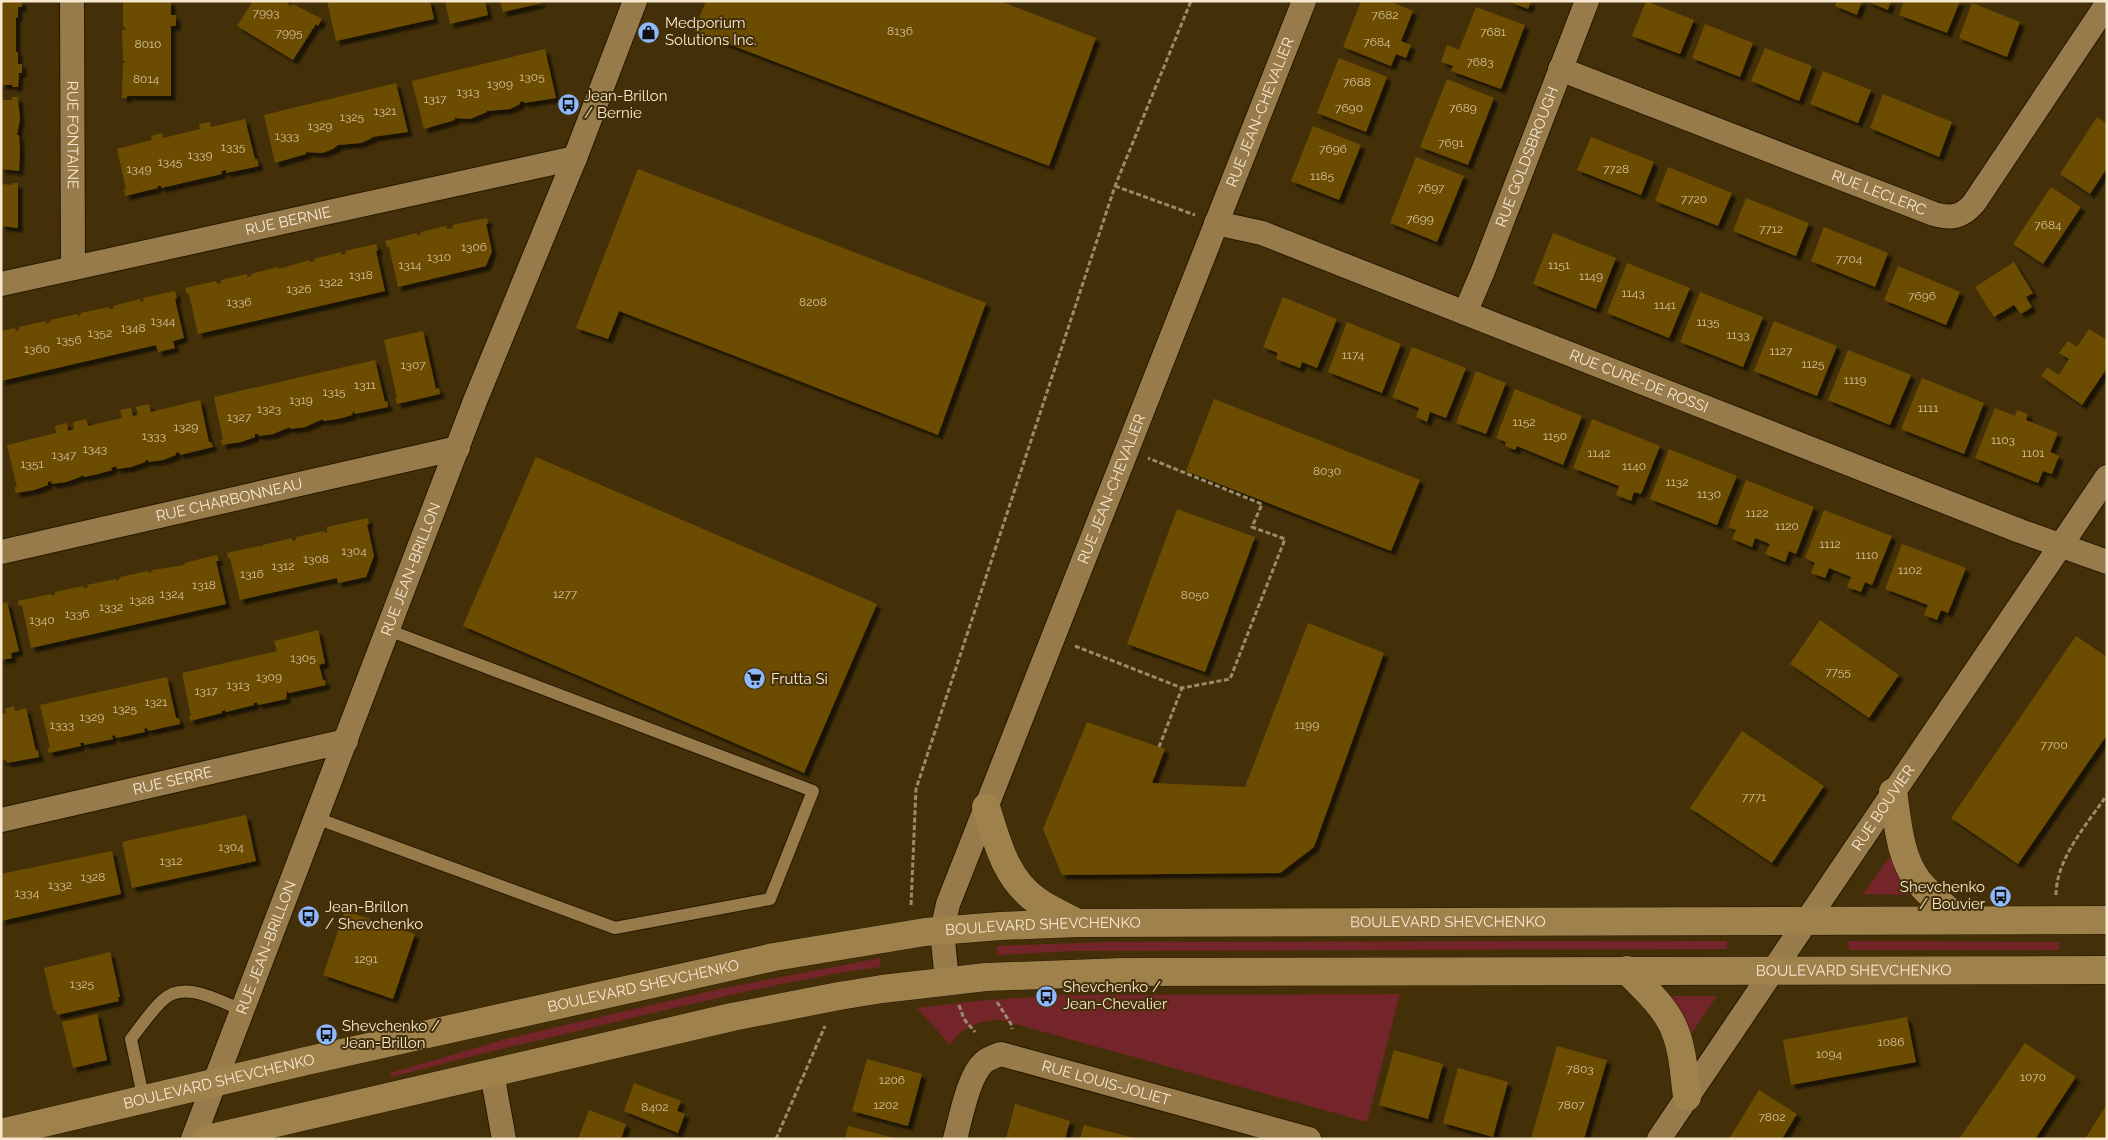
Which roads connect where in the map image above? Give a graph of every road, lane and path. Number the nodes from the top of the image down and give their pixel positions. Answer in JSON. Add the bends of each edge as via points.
{"nodes":[{"id":1,"x":72,"y":1,"type":"edge"},
{"id":2,"x":635,"y":1,"type":"edge"},
{"id":3,"x":1191,"y":1,"type":"edge"},
{"id":4,"x":1304,"y":1,"type":"edge"},
{"id":5,"x":1587,"y":1,"type":"edge"},
{"id":6,"x":2100,"y":1,"type":"edge"},
{"id":7,"x":2106,"y":4,"type":"edge"},
{"id":8,"x":1560,"y":69,"type":"junction"},
{"id":9,"x":575,"y":158,"type":"junction"},
{"id":10,"x":1115,"y":186,"type":"junction"},
{"id":11,"x":1216,"y":223,"type":"junction"},
{"id":12,"x":73,"y":268,"type":"junction"},
{"id":13,"x":1,"y":284,"type":"edge"},
{"id":14,"x":1465,"y":313,"type":"junction"},
{"id":15,"x":458,"y":448,"type":"junction"},
{"id":16,"x":1148,"y":458,"type":"dead end"},
{"id":17,"x":2107,"y":477,"type":"edge"},
{"id":18,"x":2060,"y":545,"type":"junction"},
{"id":19,"x":1,"y":552,"type":"edge"},
{"id":20,"x":2107,"y":562,"type":"edge"},
{"id":21,"x":388,"y":630,"type":"junction"},
{"id":22,"x":1074,"y":646,"type":"dead end"},
{"id":23,"x":1182,"y":688,"type":"junction"},
{"id":24,"x":346,"y":741,"type":"junction"},
{"id":25,"x":1159,"y":747,"type":"dead end"},
{"id":26,"x":1893,"y":792,"type":"junction"},
{"id":27,"x":2107,"y":795,"type":"edge"},
{"id":28,"x":986,"y":807,"type":"junction"},
{"id":29,"x":316,"y":818,"type":"junction"},
{"id":30,"x":1,"y":820,"type":"edge"},
{"id":31,"x":2056,"y":897,"type":"dead end"},
{"id":32,"x":911,"y":905,"type":"dead end"},
{"id":33,"x":1806,"y":920,"type":"junction"},
{"id":34,"x":1960,"y":920,"type":"junction"},
{"id":35,"x":2107,"y":920,"type":"edge"},
{"id":36,"x":1078,"y":923,"type":"junction"},
{"id":37,"x":942,"y":931,"type":"junction"},
{"id":38,"x":1627,"y":970,"type":"junction"},
{"id":39,"x":1774,"y":970,"type":"junction"},
{"id":40,"x":2107,"y":970,"type":"edge"},
{"id":41,"x":953,"y":992,"type":"junction"},
{"id":42,"x":995,"y":1000,"type":"dead end"},
{"id":43,"x":242,"y":1010,"type":"junction"},
{"id":44,"x":828,"y":1020,"type":"dead end"},
{"id":45,"x":1012,"y":1029,"type":"dead end"},
{"id":46,"x":975,"y":1032,"type":"dead end"},
{"id":47,"x":492,"y":1073,"type":"junction"},
{"id":48,"x":213,"y":1084,"type":"junction"},
{"id":49,"x":1687,"y":1097,"type":"junction"},
{"id":50,"x":144,"y":1101,"type":"junction"},
{"id":51,"x":1,"y":1133,"type":"edge"},
{"id":52,"x":193,"y":1139,"type":"edge"},
{"id":53,"x":207,"y":1139,"type":"edge"},
{"id":54,"x":504,"y":1139,"type":"edge"},
{"id":55,"x":776,"y":1139,"type":"edge"},
{"id":56,"x":955,"y":1139,"type":"edge"},
{"id":57,"x":1309,"y":1139,"type":"edge"},
{"id":58,"x":1659,"y":1139,"type":"edge"}],
"edges":[{"from":1,"to":12,"type":"street","name":"RUE FONTAINE"},
{"from":2,"to":9,"type":"street","name":"RUE JEAN-BRILLON"},
{"from":3,"to":10,"type":"path"},
{"from":4,"to":11,"type":"street","name":"RUE JEAN-CHEVALIER"},
{"from":5,"to":8,"type":"street","name":"RUE GOLDSBROUGH"},
{"from":6,"to":7,"type":"street"},
{"from":7,"to":8,"type":"street","name":"RUE LECLERC","via":[[1974,203],[1963,214],[1951,217],[1934,214]]},
{"from":8,"to":14,"type":"street","name":"RUE GOLDSBROUGH"},
{"from":9,"to":12,"type":"street","name":"RUE BERNIE"},
{"from":9,"to":15,"type":"street","name":"RUE JEAN-BRILLON"},
{"from":10,"to":11,"type":"path"},
{"from":10,"to":32,"type":"path","via":[[916,789]]},
{"from":11,"to":14,"type":"street","name":"RUE CURÉ-DE ROSSI","via":[[1262,233]]},
{"from":11,"to":28,"type":"street","name":"RUE JEAN-CHEVALIER"},
{"from":12,"to":13,"type":"street","name":"RUE BERNIE"},
{"from":14,"to":18,"type":"street","name":"RUE CURÉ-DE ROSSI"},
{"from":15,"to":19,"type":"street","name":"RUE CHARBONNEAU"},
{"from":15,"to":21,"type":"street","name":"RUE JEAN-BRILLON"},
{"from":16,"to":23,"type":"path","via":[[1262,504],[1252,527],[1285,539],[1230,679]]},
{"from":17,"to":18,"type":"street","name":"RUE BOUVIER"},
{"from":18,"to":20,"type":"street","name":"RUE CURÉ-DE ROSSI"},
{"from":18,"to":26,"type":"street","name":"RUE BOUVIER"},
{"from":21,"to":24,"type":"street","name":"RUE JEAN-BRILLON"},
{"from":21,"to":29,"type":"lane","via":[[812,791],[770,899],[615,928]]},
{"from":22,"to":23,"type":"path"},
{"from":23,"to":25,"type":"path"},
{"from":24,"to":29,"type":"street","name":"RUE JEAN-BRILLON"},
{"from":24,"to":30,"type":"street","name":"RUE SERRE"},
{"from":26,"to":33,"type":"street","name":"RUE BOUVIER"},
{"from":26,"to":34,"type":"street","via":[[1905,856],[1911,870],[1931,895]]},
{"from":27,"to":31,"type":"path","via":[[2063,862],[2057,876]]},
{"from":28,"to":36,"type":"street","via":[[1003,859],[1016,881],[1037,901]]},
{"from":28,"to":37,"type":"street","name":"RUE JEAN-CHEVALIER","via":[[948,904]]},
{"from":29,"to":43,"type":"street","name":"RUE JEAN-BRILLON"},
{"from":33,"to":34,"type":"street","name":"BOULEVARD SHEVCHENKO"},
{"from":33,"to":36,"type":"street","name":"BOULEVARD SHEVCHENKO"},
{"from":33,"to":39,"type":"street","name":"RUE BOUVIER"},
{"from":34,"to":35,"type":"street","name":"BOULEVARD SHEVCHENKO"},
{"from":36,"to":37,"type":"street","name":"BOULEVARD SHEVCHENKO"},
{"from":37,"to":41,"type":"street","name":"RUE JEAN-CHEVALIER"},
{"from":37,"to":48,"type":"street","name":"BOULEVARD SHEVCHENKO","via":[[774,957]]},
{"from":38,"to":39,"type":"street","name":"BOULEVARD SHEVCHENKO"},
{"from":38,"to":41,"type":"street","name":"BOULEVARD SHEVCHENKO","via":[[1114,972],[1016,976]]},
{"from":38,"to":49,"type":"street","via":[[1664,1010],[1674,1026]]},
{"from":39,"to":40,"type":"street","name":"BOULEVARD SHEVCHENKO"},
{"from":39,"to":49,"type":"street","name":"RUE BOUVIER"},
{"from":41,"to":46,"type":"path","via":[[964,1019]]},
{"from":41,"to":47,"type":"street","name":"BOULEVARD SHEVCHENKO","via":[[882,989],[780,1007]]},
{"from":42,"to":45,"type":"path"},
{"from":43,"to":48,"type":"street","name":"RUE JEAN-BRILLON"},
{"from":43,"to":50,"type":"lane","via":[[190,991],[163,1000],[131,1038]]},
{"from":44,"to":55,"type":"path"},
{"from":47,"to":53,"type":"street","name":"BOULEVARD SHEVCHENKO"},
{"from":47,"to":54,"type":"street"},
{"from":48,"to":50,"type":"street","name":"BOULEVARD SHEVCHENKO"},
{"from":48,"to":52,"type":"street","name":"RUE JEAN-BRILLON"},
{"from":49,"to":58,"type":"street","name":"RUE BOUVIER"},
{"from":50,"to":51,"type":"street","name":"BOULEVARD SHEVCHENKO"},
{"from":56,"to":57,"type":"street","name":"RUE LOUIS-JOLIET","via":[[978,1068],[1001,1054]]}]}
